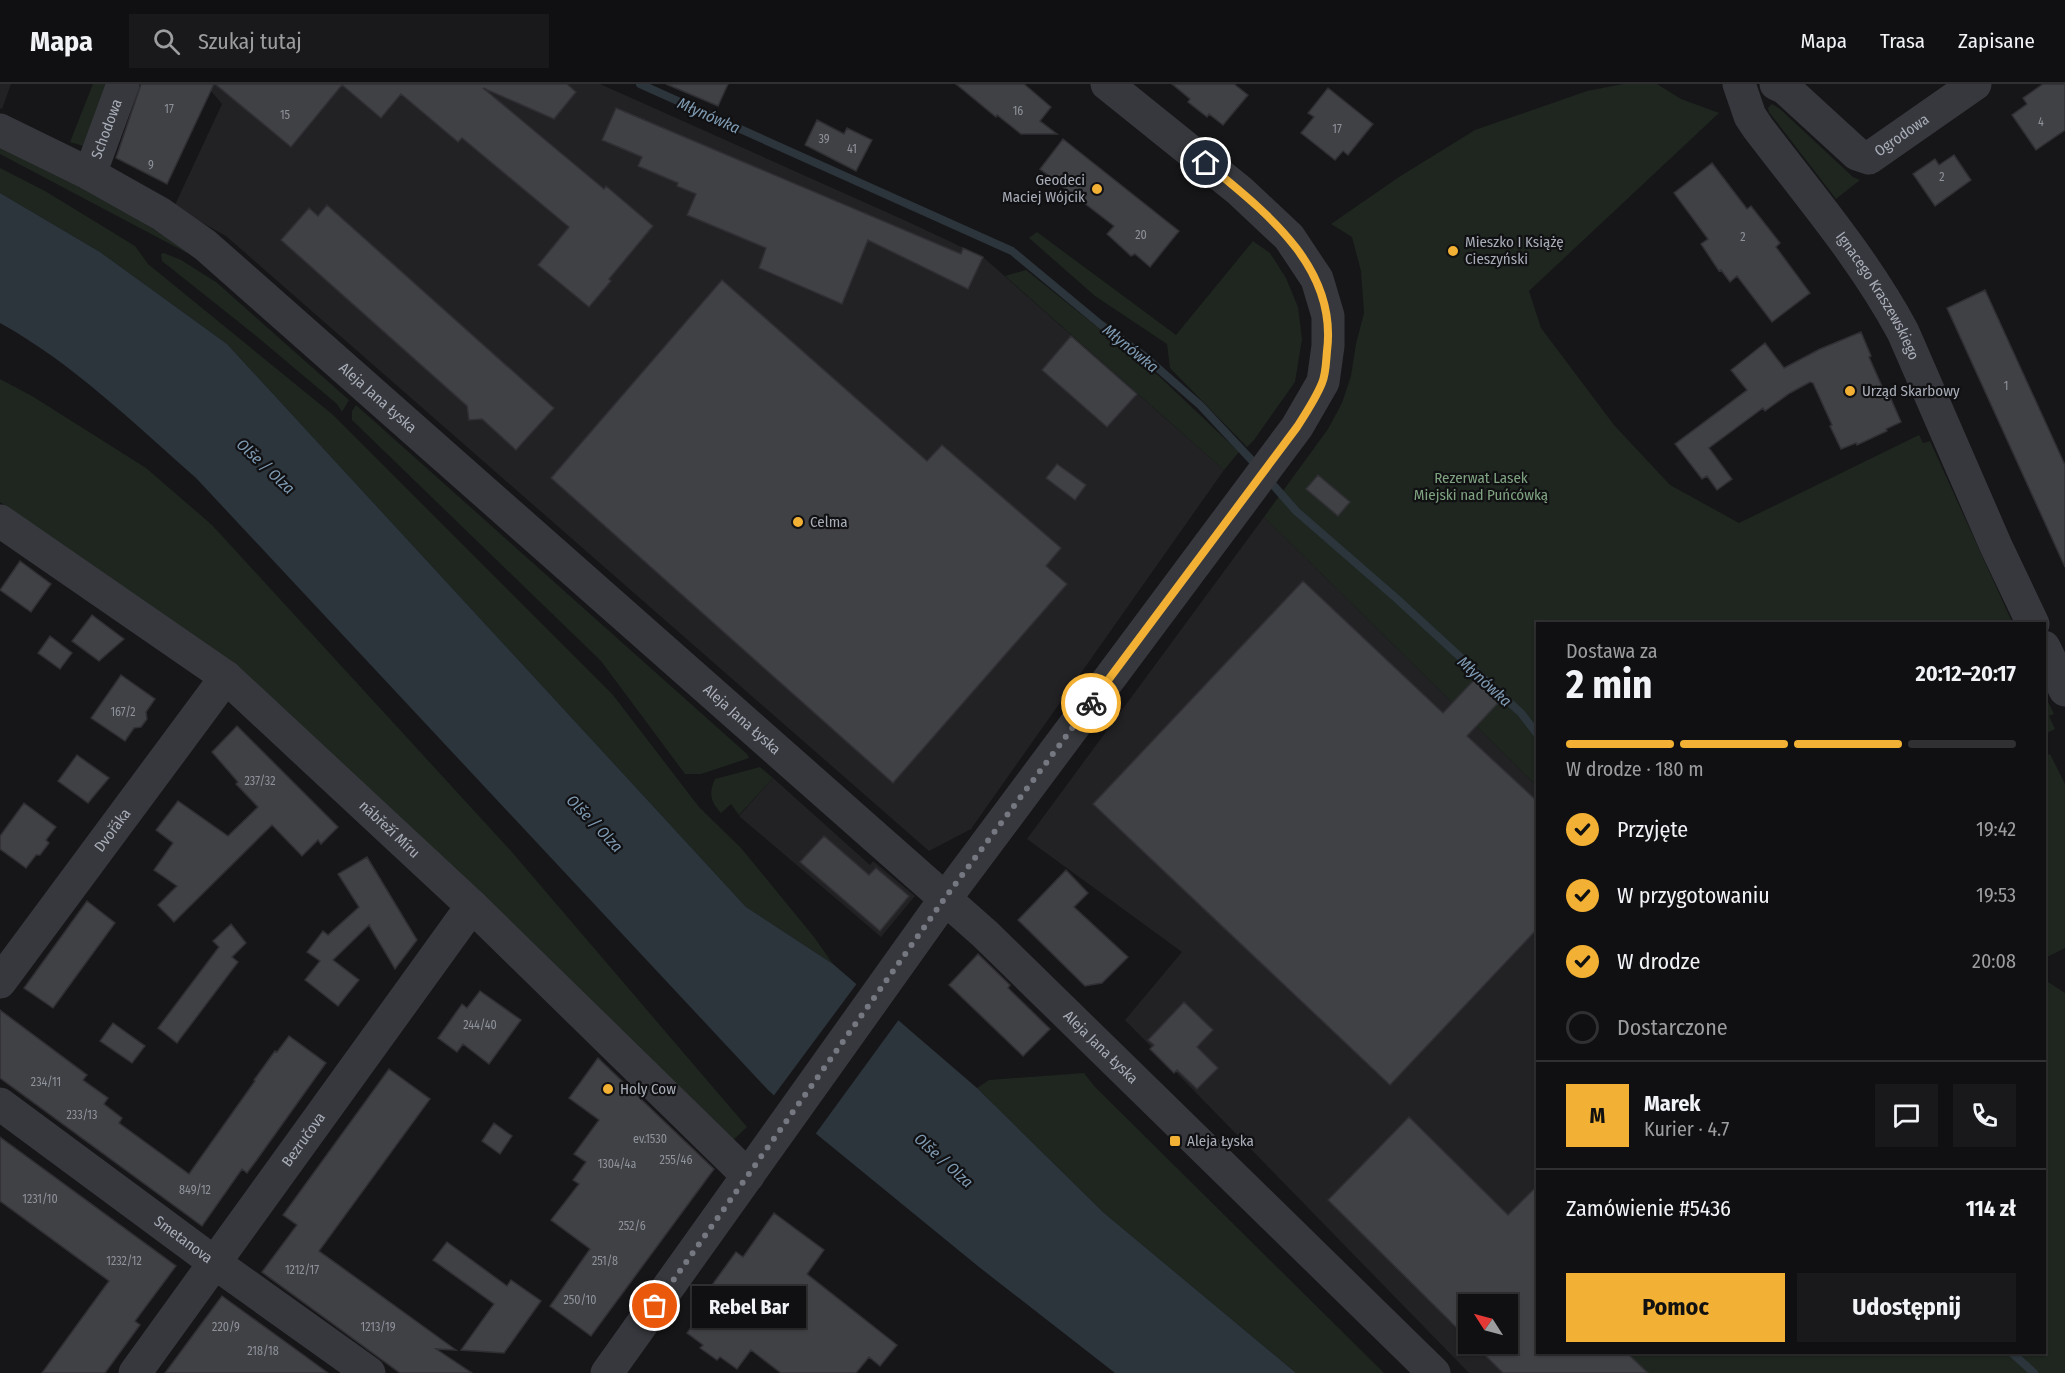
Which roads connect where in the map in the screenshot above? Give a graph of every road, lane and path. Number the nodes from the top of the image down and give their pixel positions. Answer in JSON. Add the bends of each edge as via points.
{"nodes":[{"id":1,"x":123,"y":84,"type":"edge"},
{"id":2,"x":1107,"y":84,"type":"edge"},
{"id":3,"x":1739,"y":84,"type":"edge"},
{"id":4,"x":1776,"y":84,"type":"edge"},
{"id":5,"x":1975,"y":84,"type":"edge"},
{"id":6,"x":0,"y":130,"type":"edge"},
{"id":7,"x":90,"y":174,"type":"junction"},
{"id":8,"x":0,"y":521,"type":"edge"},
{"id":9,"x":2032,"y":622,"type":"edge"},
{"id":10,"x":2046,"y":651,"type":"edge"},
{"id":11,"x":226,"y":677,"type":"junction"},
{"id":12,"x":2065,"y":690,"type":"edge"},
{"id":13,"x":945,"y":898,"type":"junction"},
{"id":14,"x":472,"y":906,"type":"junction"},
{"id":15,"x":0,"y":982,"type":"edge"},
{"id":16,"x":0,"y":1104,"type":"edge"},
{"id":17,"x":748,"y":1176,"type":"junction"},
{"id":18,"x":215,"y":1263,"type":"junction"},
{"id":19,"x":135,"y":1373,"type":"edge"},
{"id":20,"x":369,"y":1373,"type":"edge"},
{"id":21,"x":608,"y":1373,"type":"edge"},
{"id":22,"x":1434,"y":1373,"type":"edge"}],
"edges":[{"from":1,"to":7,"type":"street","name":"Schodowa"},
{"from":2,"to":13,"type":"street","via":[[1240,191],[1288,237],[1317,279],[1328,316],[1323,381],[1264,473]]},
{"from":3,"to":9,"type":"street","name":"Ignacego Kraszewskiego","via":[[1754,122],[1886,300]]},
{"from":4,"to":5,"type":"street","name":"Ogrodowa","via":[[1857,154],[1869,158]]},
{"from":6,"to":7,"type":"street","name":"Aleja Jana Łyska"},
{"from":7,"to":13,"type":"street","name":"Aleja Jana Łyska","via":[[161,214],[205,245]]},
{"from":8,"to":11,"type":"street","name":"nábřeží Míru"},
{"from":10,"to":12,"type":"street"},
{"from":11,"to":14,"type":"street","name":"nábřeží Míru"},
{"from":11,"to":15,"type":"street","name":"Dvořáka"},
{"from":13,"to":17,"type":"street"},
{"from":13,"to":22,"type":"street","name":"Aleja Jana Łyska"},
{"from":14,"to":17,"type":"street","name":"nábřeží Míru"},
{"from":14,"to":18,"type":"street","name":"Bezručova"},
{"from":16,"to":18,"type":"street","name":"Smetanova"},
{"from":17,"to":21,"type":"street"},
{"from":18,"to":19,"type":"street","name":"Bezručova"},
{"from":18,"to":20,"type":"street","name":"Smetanova"}]}
